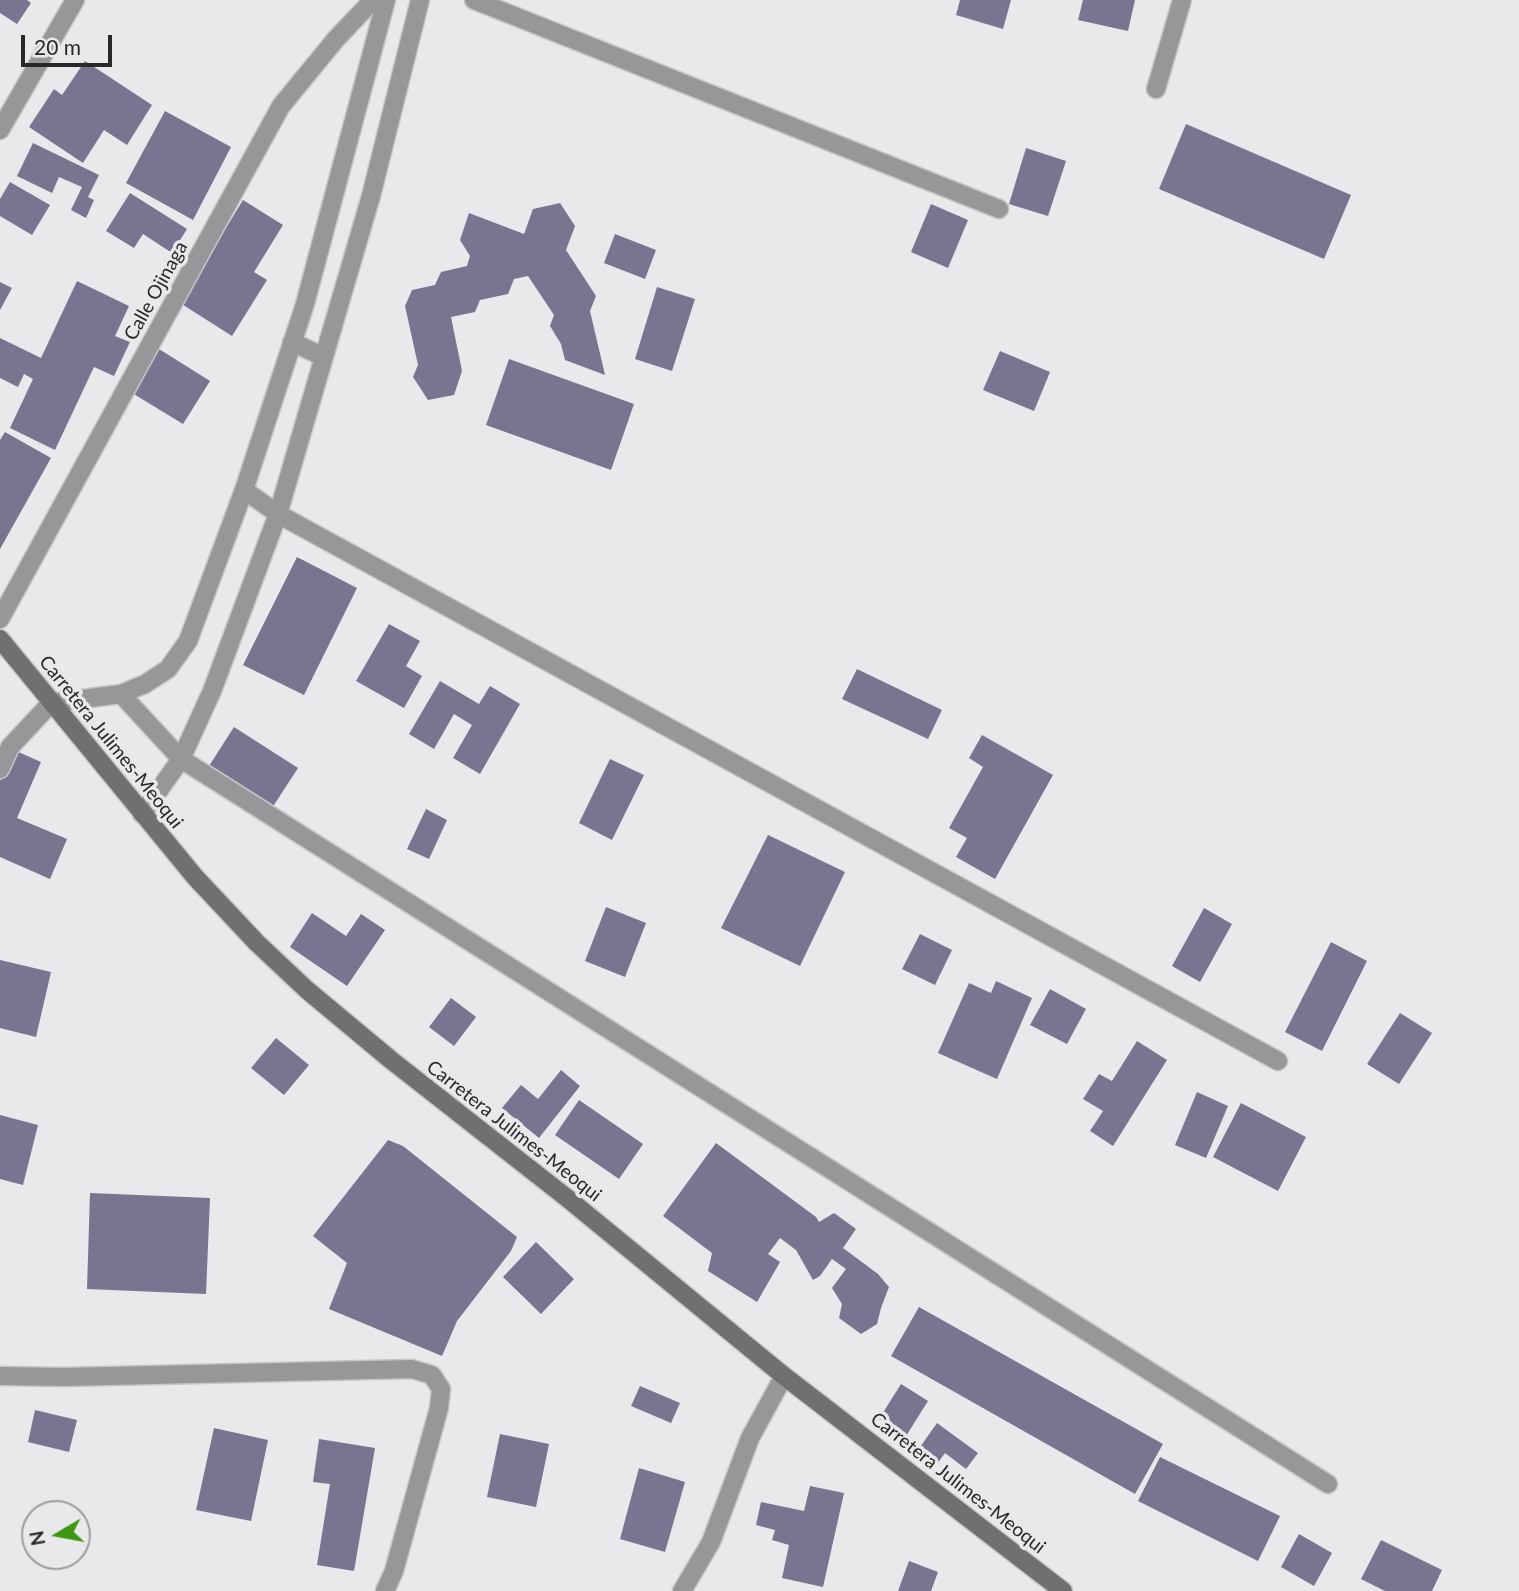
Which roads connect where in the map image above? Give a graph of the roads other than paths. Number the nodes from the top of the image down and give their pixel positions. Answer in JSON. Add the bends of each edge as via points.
{"nodes":[{"id":1,"x":75,"y":0,"type":"edge"},
{"id":2,"x":373,"y":0,"type":"edge"},
{"id":3,"x":386,"y":0,"type":"edge"},
{"id":4,"x":419,"y":0,"type":"edge"},
{"id":5,"x":474,"y":0,"type":"edge"},
{"id":6,"x":1182,"y":0,"type":"edge"},
{"id":7,"x":1156,"y":89,"type":"dead end"},
{"id":8,"x":0,"y":130,"type":"edge"},
{"id":9,"x":999,"y":209,"type":"dead end"},
{"id":10,"x":292,"y":342,"type":"junction"},
{"id":11,"x":324,"y":357,"type":"junction"},
{"id":12,"x":244,"y":490,"type":"junction"},
{"id":13,"x":278,"y":514,"type":"junction"},
{"id":14,"x":0,"y":618,"type":"edge"},
{"id":15,"x":0,"y":639,"type":"edge"},
{"id":16,"x":121,"y":694,"type":"junction"},
{"id":17,"x":51,"y":703,"type":"junction"},
{"id":18,"x":181,"y":760,"type":"junction"},
{"id":19,"x":0,"y":769,"type":"edge"},
{"id":20,"x":142,"y":814,"type":"junction"},
{"id":21,"x":1278,"y":1061,"type":"dead end"},
{"id":22,"x":0,"y":1376,"type":"edge"},
{"id":23,"x":784,"y":1376,"type":"junction"},
{"id":24,"x":1328,"y":1484,"type":"dead end"},
{"id":25,"x":384,"y":1591,"type":"edge"},
{"id":26,"x":682,"y":1591,"type":"edge"},
{"id":27,"x":1063,"y":1591,"type":"edge"}],
"edges":[{"from":1,"to":8,"type":"street"},
{"from":2,"to":14,"type":"street","name":"Calle Ojinaga","via":[[281,106]]},
{"from":3,"to":10,"type":"street"},
{"from":4,"to":11,"type":"street","via":[[371,196]]},
{"from":5,"to":9,"type":"street"},
{"from":6,"to":7,"type":"street"},
{"from":10,"to":11,"type":"street"},
{"from":10,"to":12,"type":"street"},
{"from":11,"to":13,"type":"street"},
{"from":12,"to":13,"type":"street"},
{"from":12,"to":16,"type":"street","via":[[188,641],[168,669]]},
{"from":13,"to":18,"type":"street"},
{"from":13,"to":21,"type":"street"},
{"from":15,"to":17,"type":"main road","name":"Carretera Julimes-Meoqui"},
{"from":16,"to":17,"type":"street"},
{"from":16,"to":18,"type":"street"},
{"from":17,"to":19,"type":"street","via":[[10,747]]},
{"from":17,"to":20,"type":"main road","name":"Carretera Julimes-Meoqui"},
{"from":18,"to":20,"type":"street"},
{"from":18,"to":24,"type":"street"},
{"from":20,"to":23,"type":"main road","name":"Carretera Julimes-Meoqui","via":[[195,877],[307,990]]},
{"from":22,"to":25,"type":"street","via":[[412,1369],[432,1375],[441,1389],[439,1408],[394,1571]]},
{"from":23,"to":26,"type":"street","via":[[750,1438],[711,1542]]},
{"from":23,"to":27,"type":"main road","name":"Carretera Julimes-Meoqui"}]}
